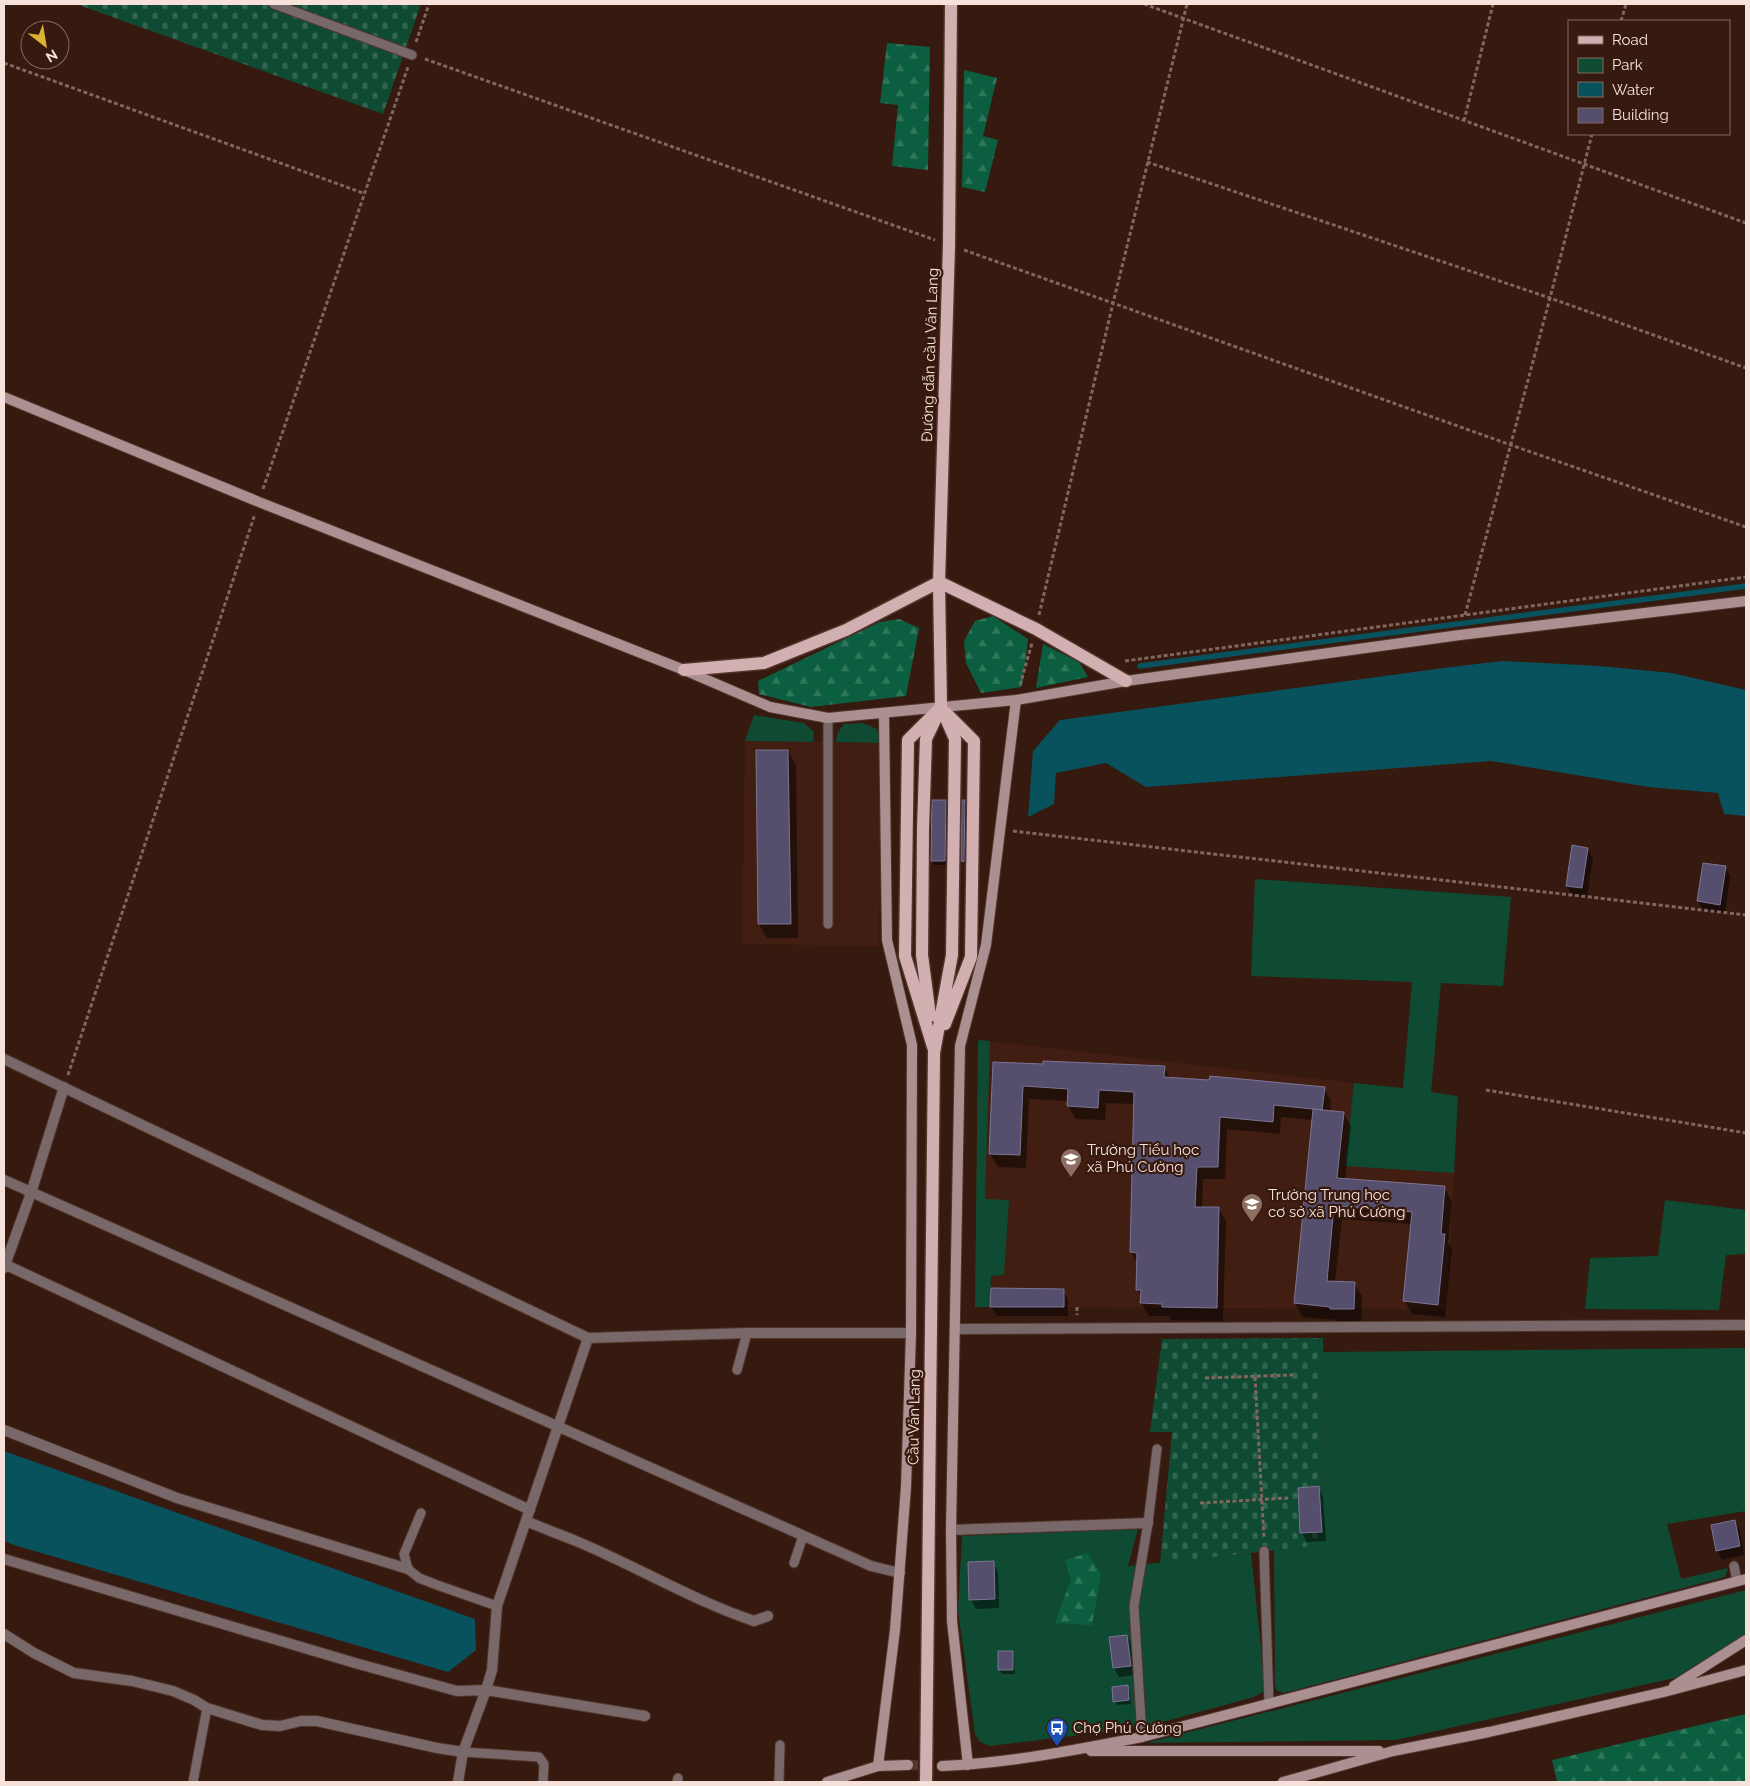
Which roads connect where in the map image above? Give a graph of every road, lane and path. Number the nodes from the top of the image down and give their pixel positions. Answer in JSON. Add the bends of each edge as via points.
{"nodes":[{"id":1,"x":274,"y":4,"type":"edge"},
{"id":2,"x":429,"y":4,"type":"edge"},
{"id":3,"x":951,"y":4,"type":"edge"},
{"id":4,"x":1144,"y":4,"type":"edge"},
{"id":5,"x":1187,"y":4,"type":"edge"},
{"id":6,"x":1493,"y":4,"type":"edge"},
{"id":7,"x":1626,"y":4,"type":"edge"},
{"id":8,"x":1183,"y":18,"type":"junction"},
{"id":9,"x":1621,"y":20,"type":"edge"},
{"id":10,"x":412,"y":55,"type":"junction"},
{"id":11,"x":4,"y":63,"type":"edge"},
{"id":12,"x":1464,"y":121,"type":"junction"},
{"id":13,"x":1592,"y":135,"type":"edge"},
{"id":14,"x":1147,"y":162,"type":"junction"},
{"id":15,"x":1584,"y":164,"type":"junction"},
{"id":16,"x":364,"y":193,"type":"junction"},
{"id":17,"x":1746,"y":223,"type":"edge"},
{"id":18,"x":949,"y":245,"type":"junction"},
{"id":19,"x":1550,"y":298,"type":"junction"},
{"id":20,"x":1113,"y":303,"type":"junction"},
{"id":21,"x":1746,"y":368,"type":"edge"},
{"id":22,"x":4,"y":397,"type":"edge"},
{"id":23,"x":1511,"y":445,"type":"junction"},
{"id":24,"x":258,"y":502,"type":"junction"},
{"id":25,"x":1746,"y":527,"type":"edge"},
{"id":26,"x":1746,"y":577,"type":"edge"},
{"id":27,"x":939,"y":582,"type":"junction"},
{"id":28,"x":1746,"y":601,"type":"edge"},
{"id":29,"x":1465,"y":614,"type":"junction"},
{"id":30,"x":1036,"y":629,"type":"junction"},
{"id":31,"x":1460,"y":635,"type":"junction"},
{"id":32,"x":1098,"y":665,"type":"junction"},
{"id":33,"x":684,"y":670,"type":"junction"},
{"id":34,"x":1126,"y":681,"type":"junction"},
{"id":35,"x":1016,"y":700,"type":"junction"},
{"id":36,"x":941,"y":707,"type":"junction"},
{"id":37,"x":884,"y":713,"type":"junction"},
{"id":38,"x":828,"y":718,"type":"junction"},
{"id":39,"x":1000,"y":829,"type":"junction"},
{"id":40,"x":1746,"y":916,"type":"edge"},
{"id":41,"x":828,"y":924,"type":"dead end"},
{"id":42,"x":934,"y":1053,"type":"junction"},
{"id":43,"x":4,"y":1059,"type":"edge"},
{"id":44,"x":64,"y":1087,"type":"junction"},
{"id":45,"x":1486,"y":1090,"type":"dead end"},
{"id":46,"x":1746,"y":1133,"type":"edge"},
{"id":47,"x":4,"y":1180,"type":"edge"},
{"id":48,"x":31,"y":1193,"type":"junction"},
{"id":49,"x":4,"y":1265,"type":"edge"},
{"id":50,"x":1746,"y":1325,"type":"edge"},
{"id":51,"x":956,"y":1328,"type":"junction"},
{"id":52,"x":747,"y":1332,"type":"junction"},
{"id":53,"x":911,"y":1333,"type":"junction"},
{"id":54,"x":588,"y":1338,"type":"junction"},
{"id":55,"x":737,"y":1370,"type":"dead end"},
{"id":56,"x":1292,"y":1375,"type":"dead end"},
{"id":57,"x":1255,"y":1376,"type":"junction"},
{"id":58,"x":1206,"y":1378,"type":"dead end"},
{"id":59,"x":558,"y":1428,"type":"junction"},
{"id":60,"x":4,"y":1430,"type":"edge"},
{"id":61,"x":1157,"y":1449,"type":"dead end"},
{"id":62,"x":1288,"y":1498,"type":"dead end"},
{"id":63,"x":1262,"y":1500,"type":"junction"},
{"id":64,"x":1200,"y":1504,"type":"dead end"},
{"id":65,"x":530,"y":1510,"type":"junction"},
{"id":66,"x":421,"y":1513,"type":"dead end"},
{"id":67,"x":526,"y":1522,"type":"junction"},
{"id":68,"x":1148,"y":1523,"type":"junction"},
{"id":69,"x":951,"y":1530,"type":"junction"},
{"id":70,"x":803,"y":1536,"type":"junction"},
{"id":71,"x":1264,"y":1552,"type":"joint"},
{"id":72,"x":4,"y":1558,"type":"edge"},
{"id":73,"x":794,"y":1563,"type":"dead end"},
{"id":74,"x":1734,"y":1566,"type":"dead end"},
{"id":75,"x":408,"y":1569,"type":"junction"},
{"id":76,"x":900,"y":1574,"type":"junction"},
{"id":77,"x":1742,"y":1580,"type":"edge"},
{"id":78,"x":497,"y":1606,"type":"junction"},
{"id":79,"x":768,"y":1616,"type":"dead end"},
{"id":80,"x":4,"y":1634,"type":"edge"},
{"id":81,"x":1746,"y":1640,"type":"edge"},
{"id":82,"x":1746,"y":1670,"type":"edge"},
{"id":83,"x":486,"y":1690,"type":"junction"},
{"id":84,"x":1664,"y":1692,"type":"junction"},
{"id":85,"x":1270,"y":1704,"type":"junction"},
{"id":86,"x":207,"y":1708,"type":"junction"},
{"id":87,"x":645,"y":1716,"type":"dead end"},
{"id":88,"x":1142,"y":1737,"type":"junction"},
{"id":89,"x":780,"y":1745,"type":"dead end"},
{"id":90,"x":1069,"y":1751,"type":"junction"},
{"id":91,"x":1393,"y":1751,"type":"junction"},
{"id":92,"x":462,"y":1752,"type":"junction"},
{"id":93,"x":908,"y":1765,"type":"tunnel mouth"},
{"id":94,"x":968,"y":1765,"type":"junction"},
{"id":95,"x":878,"y":1766,"type":"junction"},
{"id":96,"x":942,"y":1766,"type":"tunnel mouth"},
{"id":97,"x":855,"y":1773,"type":"junction"},
{"id":98,"x":193,"y":1782,"type":"edge"},
{"id":99,"x":458,"y":1782,"type":"edge"},
{"id":100,"x":543,"y":1782,"type":"edge"},
{"id":101,"x":779,"y":1782,"type":"edge"},
{"id":102,"x":827,"y":1782,"type":"edge"},
{"id":103,"x":840,"y":1782,"type":"edge"},
{"id":104,"x":926,"y":1782,"type":"edge"},
{"id":105,"x":1283,"y":1782,"type":"edge"}],
"edges":[{"from":1,"to":10,"type":"lane"},
{"from":2,"to":10,"type":"path"},
{"from":3,"to":18,"type":"main road","name":"Đường dẫn cầu Văn Lang"},
{"from":4,"to":8,"type":"path"},
{"from":5,"to":8,"type":"path"},
{"from":6,"to":12,"type":"path"},
{"from":7,"to":9,"type":"path"},
{"from":8,"to":12,"type":"path"},
{"from":8,"to":14,"type":"path"},
{"from":10,"to":16,"type":"path"},
{"from":10,"to":18,"type":"path"},
{"from":11,"to":16,"type":"path"},
{"from":12,"to":15,"type":"path"},
{"from":13,"to":15,"type":"path"},
{"from":14,"to":19,"type":"path"},
{"from":14,"to":20,"type":"path"},
{"from":15,"to":17,"type":"path"},
{"from":15,"to":19,"type":"path"},
{"from":16,"to":24,"type":"path"},
{"from":18,"to":20,"type":"path"},
{"from":18,"to":27,"type":"main road","name":"Đường dẫn cầu Văn Lang"},
{"from":19,"to":21,"type":"path"},
{"from":19,"to":23,"type":"path"},
{"from":20,"to":23,"type":"path"},
{"from":20,"to":30,"type":"path"},
{"from":22,"to":24,"type":"main road"},
{"from":23,"to":25,"type":"path"},
{"from":23,"to":29,"type":"path"},
{"from":24,"to":33,"type":"main road"},
{"from":24,"to":44,"type":"path"},
{"from":26,"to":29,"type":"path"},
{"from":27,"to":30,"type":"main road"},
{"from":27,"to":33,"type":"main road","via":[[846,630],[764,663]]},
{"from":27,"to":36,"type":"main road","name":"Đường dẫn cầu Văn Lang"},
{"from":28,"to":31,"type":"main road"},
{"from":29,"to":31,"type":"path"},
{"from":29,"to":32,"type":"path"},
{"from":30,"to":32,"type":"main road"},
{"from":30,"to":35,"type":"path"},
{"from":31,"to":34,"type":"main road"},
{"from":32,"to":34,"type":"main road"},
{"from":33,"to":38,"type":"main road","via":[[770,707]]},
{"from":34,"to":35,"type":"main road"},
{"from":35,"to":36,"type":"main road"},
{"from":35,"to":39,"type":"main road"},
{"from":36,"to":37,"type":"main road"},
{"from":36,"to":42,"type":"main road","via":[[926,739],[924,820],[922,956]]},
{"from":36,"to":42,"type":"main road","via":[[955,739],[952,955]]},
{"from":36,"to":42,"type":"main road","via":[[974,740],[971,957]]},
{"from":37,"to":38,"type":"main road"},
{"from":37,"to":53,"type":"main road","via":[[887,940],[912,1045]]},
{"from":38,"to":41,"type":"lane"},
{"from":39,"to":40,"type":"path"},
{"from":39,"to":51,"type":"main road","via":[[986,945],[960,1046]]},
{"from":42,"to":104,"type":"main road","name":"Cầu Văn Lang","bridge":true},
{"from":43,"to":44,"type":"street"},
{"from":44,"to":48,"type":"street"},
{"from":44,"to":54,"type":"street"},
{"from":45,"to":46,"type":"path"},
{"from":47,"to":48,"type":"street"},
{"from":48,"to":49,"type":"street"},
{"from":48,"to":59,"type":"street"},
{"from":49,"to":65,"type":"street"},
{"from":50,"to":51,"type":"street"},
{"from":51,"to":69,"type":"main road"},
{"from":52,"to":53,"type":"street"},
{"from":52,"to":54,"type":"street"},
{"from":52,"to":55,"type":"lane"},
{"from":53,"to":76,"type":"main road"},
{"from":54,"to":59,"type":"street"},
{"from":56,"to":57,"type":"path"},
{"from":57,"to":58,"type":"path"},
{"from":57,"to":63,"type":"path"},
{"from":59,"to":65,"type":"street"},
{"from":59,"to":70,"type":"street"},
{"from":60,"to":75,"type":"street","via":[[177,1498]]},
{"from":61,"to":68,"type":"lane"},
{"from":62,"to":63,"type":"path"},
{"from":63,"to":64,"type":"path"},
{"from":63,"to":71,"type":"path"},
{"from":65,"to":67,"type":"street"},
{"from":66,"to":75,"type":"lane","via":[[404,1554]]},
{"from":67,"to":78,"type":"street"},
{"from":67,"to":79,"type":"street","via":[[577,1541],[677,1590],[742,1617],[754,1621]]},
{"from":68,"to":69,"type":"street"},
{"from":68,"to":88,"type":"lane","via":[[1134,1606]]},
{"from":69,"to":94,"type":"main road","via":[[952,1621]]},
{"from":70,"to":73,"type":"lane"},
{"from":70,"to":76,"type":"street","via":[[871,1566]]},
{"from":71,"to":85,"type":"lane"},
{"from":72,"to":83,"type":"street","via":[[457,1691]]},
{"from":74,"to":77,"type":"lane"},
{"from":75,"to":78,"type":"lane","via":[[419,1578]]},
{"from":76,"to":95,"type":"main road"},
{"from":77,"to":85,"type":"main road"},
{"from":78,"to":83,"type":"street","via":[[492,1670]]},
{"from":80,"to":86,"type":"street","via":[[74,1673],[173,1691]]},
{"from":81,"to":84,"type":"main road"},
{"from":82,"to":84,"type":"main road"},
{"from":83,"to":87,"type":"street"},
{"from":83,"to":92,"type":"street"},
{"from":84,"to":91,"type":"main road"},
{"from":85,"to":88,"type":"main road"},
{"from":86,"to":92,"type":"street","via":[[262,1725],[317,1721]]},
{"from":86,"to":98,"type":"lane"},
{"from":88,"to":90,"type":"main road"},
{"from":89,"to":101,"type":"lane"},
{"from":90,"to":91,"type":"main road"},
{"from":90,"to":94,"type":"main road"},
{"from":91,"to":105,"type":"main road"},
{"from":92,"to":99,"type":"street"},
{"from":92,"to":100,"type":"lane","via":[[539,1758],[544,1764]]},
{"from":93,"to":95,"type":"main road"},
{"from":94,"to":96,"type":"main road"},
{"from":95,"to":97,"type":"main road"},
{"from":97,"to":102,"type":"main road"},
{"from":97,"to":103,"type":"main road"}]}
